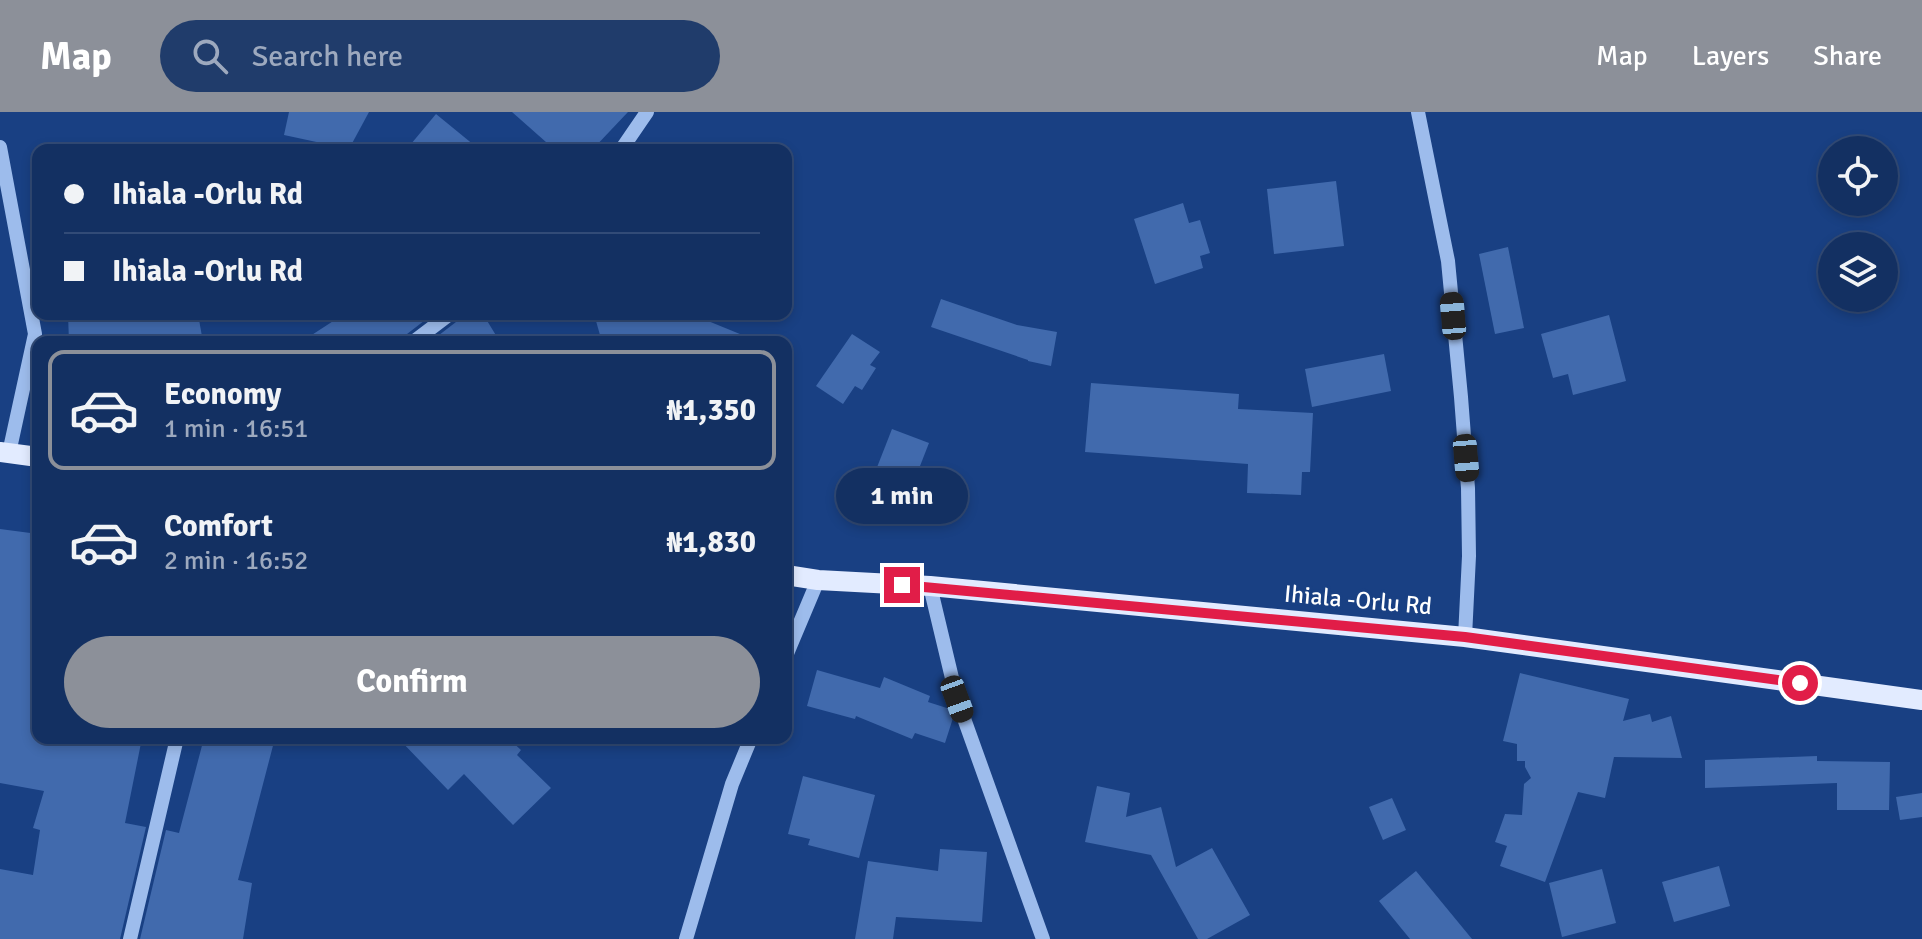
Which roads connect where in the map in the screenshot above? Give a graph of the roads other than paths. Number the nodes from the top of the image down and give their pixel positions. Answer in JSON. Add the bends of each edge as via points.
{"nodes":[{"id":1,"x":647,"y":112,"type":"edge"},
{"id":2,"x":1418,"y":112,"type":"edge"},
{"id":3,"x":625,"y":144,"type":"edge"},
{"id":4,"x":0,"y":147,"type":"edge"},
{"id":5,"x":32,"y":318,"type":"edge"},
{"id":6,"x":442,"y":320,"type":"edge"},
{"id":7,"x":421,"y":336,"type":"edge"},
{"id":8,"x":32,"y":346,"type":"edge"},
{"id":9,"x":4,"y":453,"type":"edge"},
{"id":10,"x":32,"y":456,"type":"edge"},
{"id":11,"x":792,"y":576,"type":"edge"},
{"id":12,"x":818,"y":580,"type":"junction"},
{"id":13,"x":930,"y":586,"type":"junction"},
{"id":14,"x":1465,"y":637,"type":"junction"},
{"id":15,"x":792,"y":642,"type":"edge"},
{"id":16,"x":1922,"y":700,"type":"edge"},
{"id":17,"x":176,"y":744,"type":"edge"},
{"id":18,"x":749,"y":744,"type":"edge"},
{"id":19,"x":130,"y":939,"type":"edge"},
{"id":20,"x":686,"y":939,"type":"edge"},
{"id":21,"x":1043,"y":939,"type":"edge"}],
"edges":[{"from":1,"to":3,"type":"street"},
{"from":2,"to":14,"type":"street","via":[[1448,261],[1461,397],[1469,529]]},
{"from":4,"to":5,"type":"street"},
{"from":6,"to":7,"type":"street"},
{"from":8,"to":9,"type":"street"},
{"from":9,"to":10,"type":"main road"},
{"from":11,"to":12,"type":"main road","name":"Ihiala -Orlu Rd"},
{"from":12,"to":13,"type":"main road","name":"Ihiala -Orlu Rd"},
{"from":12,"to":15,"type":"street"},
{"from":13,"to":14,"type":"main road","name":"Ihiala -Orlu Rd"},
{"from":13,"to":21,"type":"street","via":[[957,699]]},
{"from":14,"to":16,"type":"main road","name":"Ihiala -Orlu Rd"},
{"from":17,"to":19,"type":"street"},
{"from":18,"to":20,"type":"street"}]}
